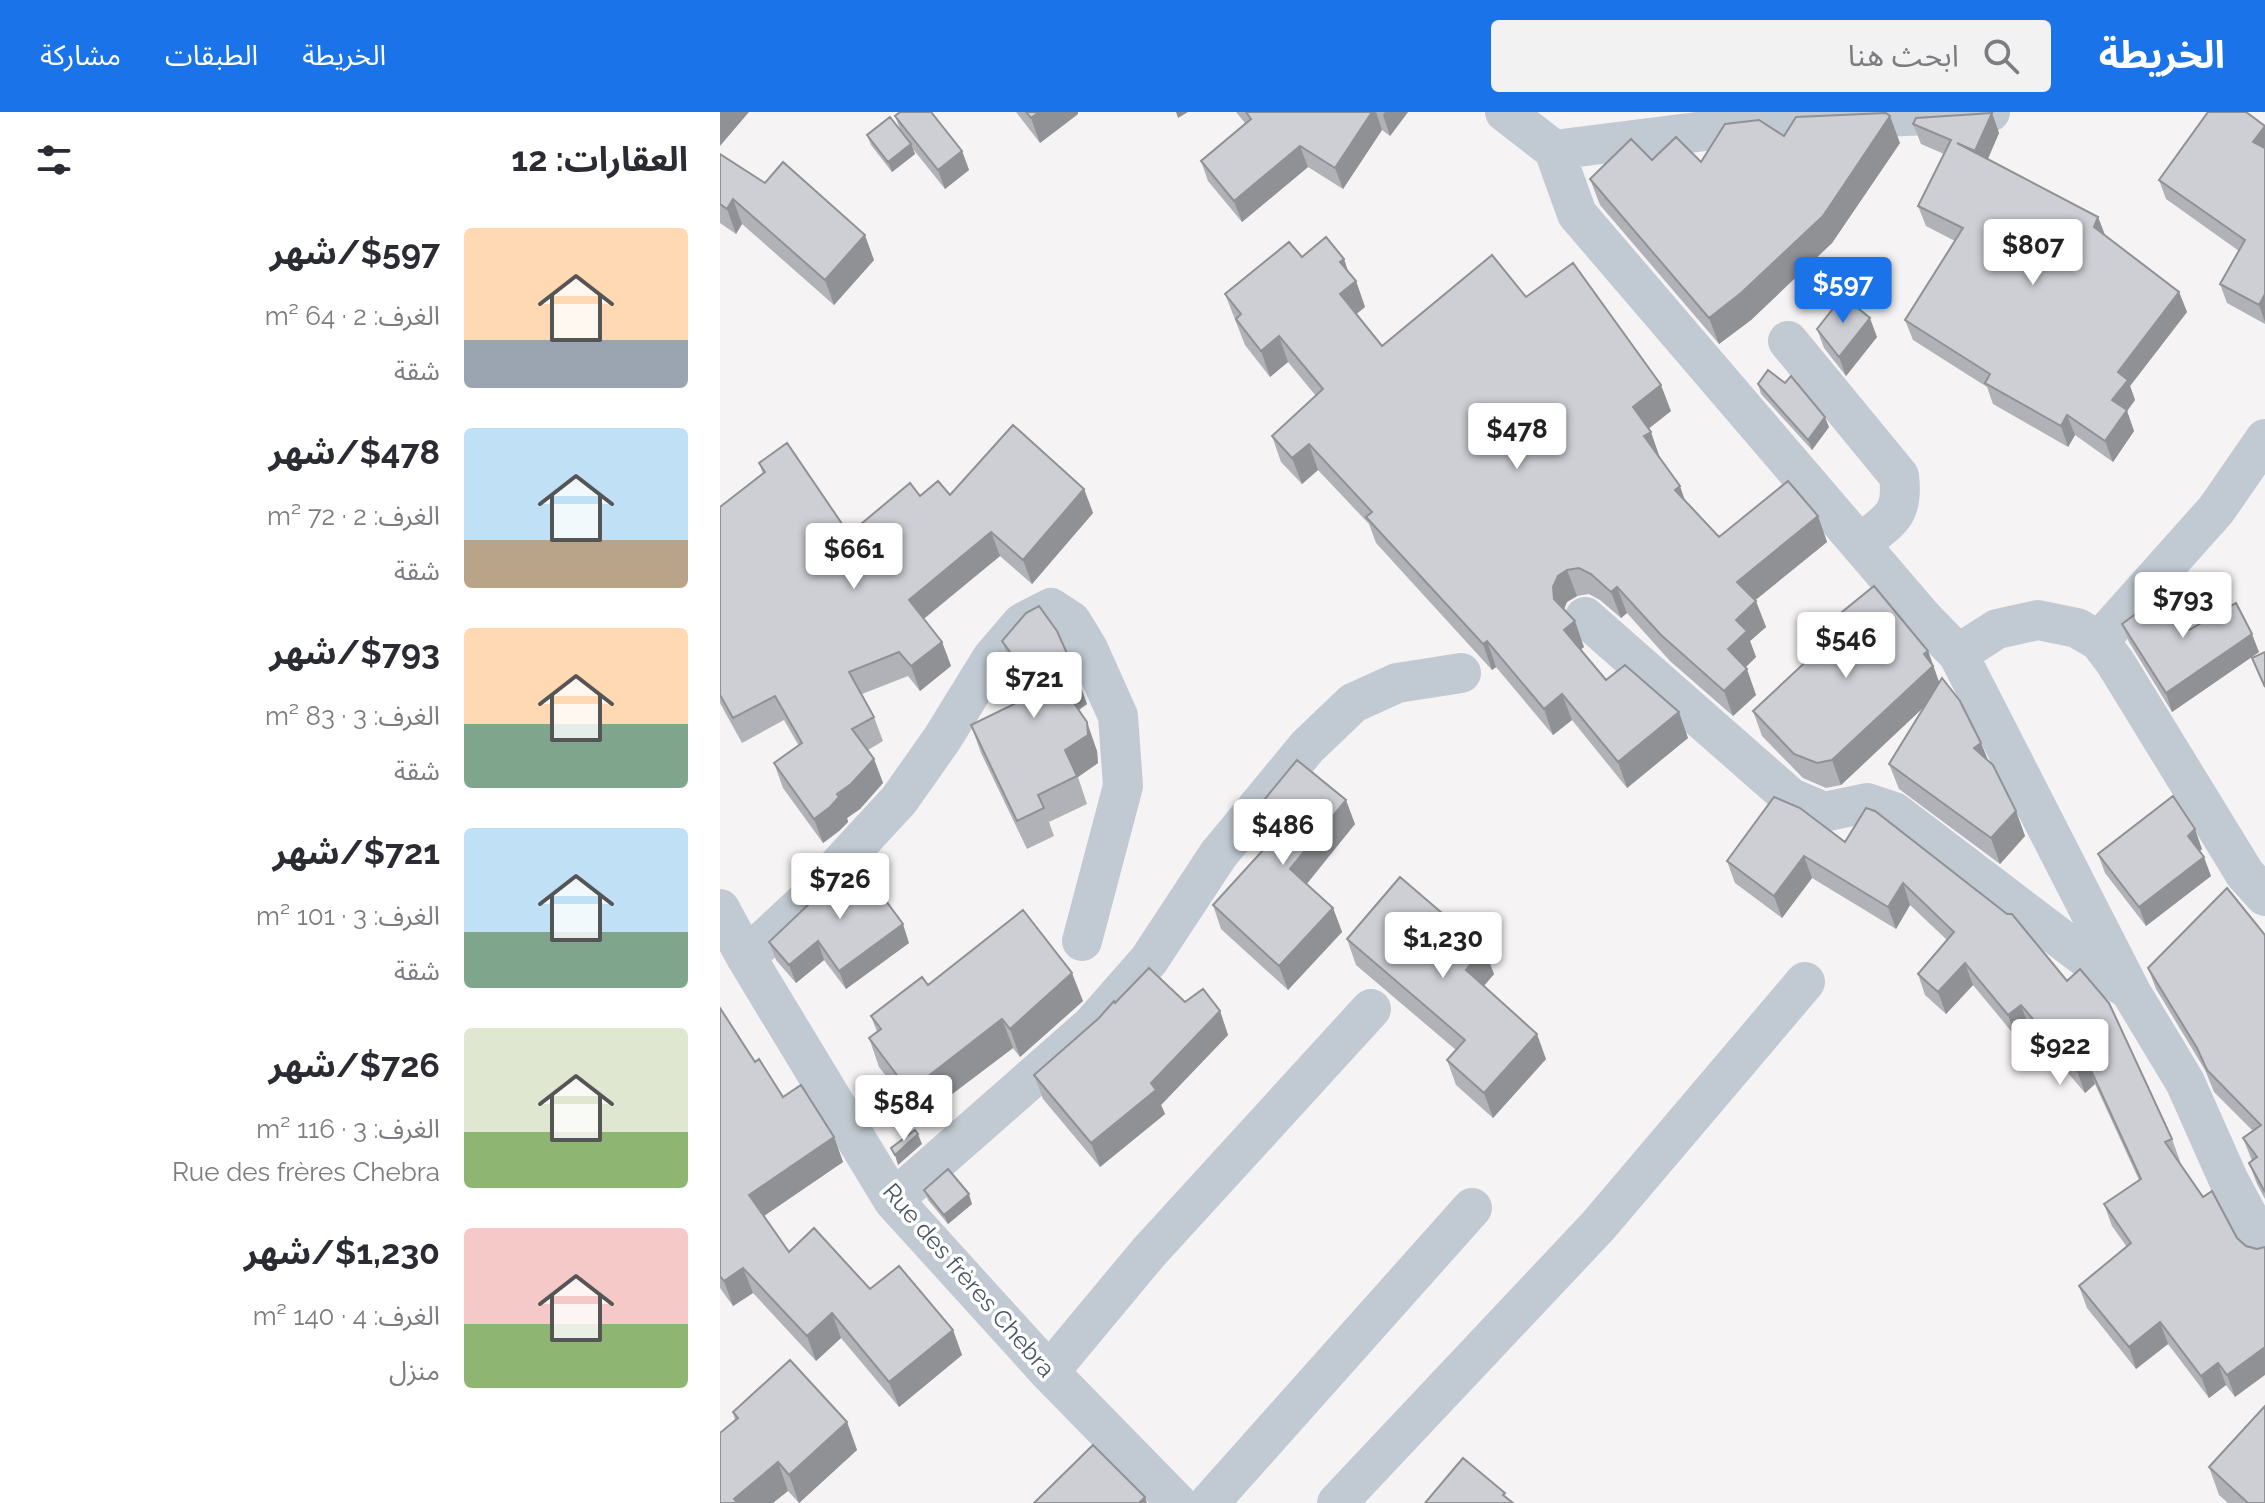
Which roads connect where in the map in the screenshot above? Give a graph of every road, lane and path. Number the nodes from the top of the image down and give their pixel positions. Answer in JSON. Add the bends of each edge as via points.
{"nodes":[{"id":1,"x":1505,"y":112,"type":"edge"},
{"id":2,"x":1990,"y":112,"type":"edge"},
{"id":3,"x":1554,"y":150,"type":"junction"},
{"id":4,"x":1788,"y":341,"type":"dead end"},
{"id":5,"x":2265,"y":439,"type":"edge"},
{"id":6,"x":1861,"y":544,"type":"junction"},
{"id":7,"x":1585,"y":617,"type":"dead end"},
{"id":8,"x":2099,"y":641,"type":"junction"},
{"id":9,"x":1958,"y":654,"type":"junction"},
{"id":10,"x":1461,"y":673,"type":"dead end"},
{"id":11,"x":2265,"y":896,"type":"edge"},
{"id":12,"x":720,"y":909,"type":"edge"},
{"id":13,"x":1082,"y":941,"type":"dead end"},
{"id":14,"x":746,"y":957,"type":"junction"},
{"id":15,"x":1805,"y":982,"type":"dead end"},
{"id":16,"x":2132,"y":994,"type":"junction"},
{"id":17,"x":1371,"y":1009,"type":"dead end"},
{"id":18,"x":893,"y":1200,"type":"junction"},
{"id":19,"x":1472,"y":1208,"type":"dead end"},
{"id":20,"x":2265,"y":1248,"type":"edge"},
{"id":21,"x":1049,"y":1372,"type":"junction"},
{"id":22,"x":1177,"y":1503,"type":"edge"},
{"id":23,"x":1209,"y":1503,"type":"edge"},
{"id":24,"x":1337,"y":1503,"type":"edge"}],
"edges":[{"from":1,"to":3,"type":"street"},
{"from":2,"to":3,"type":"street","via":[[1777,122]]},
{"from":3,"to":6,"type":"street","via":[[1577,214]]},
{"from":4,"to":6,"type":"street","via":[[1899,476],[1897,512]]},
{"from":5,"to":8,"type":"street","via":[[2216,510]]},
{"from":6,"to":9,"type":"street"},
{"from":7,"to":16,"type":"street","via":[[1791,798],[1824,812],[1867,803],[1894,812]]},
{"from":8,"to":9,"type":"street","via":[[2077,628],[2038,620],[1997,629]]},
{"from":8,"to":11,"type":"street","via":[[2245,874]]},
{"from":9,"to":16,"type":"street"},
{"from":10,"to":18,"type":"street","via":[[1397,683],[1353,703],[1307,747],[1218,855],[1149,960],[1092,1025]]},
{"from":12,"to":14,"type":"street","name":"Rue des frères Chebra"},
{"from":13,"to":14,"type":"street","via":[[1123,786],[1118,716],[1071,621],[1051,608],[1022,623],[992,658],[899,800]]},
{"from":14,"to":18,"type":"street","name":"Rue des frères Chebra"},
{"from":15,"to":24,"type":"street","via":[[1598,1226]]},
{"from":16,"to":20,"type":"street","via":[[2185,1082]]},
{"from":17,"to":21,"type":"street","via":[[1148,1253]]},
{"from":18,"to":21,"type":"street","name":"Rue des frères Chebra"},
{"from":19,"to":23,"type":"street"},
{"from":21,"to":22,"type":"street","name":"Rue des frères Chebra"}]}
